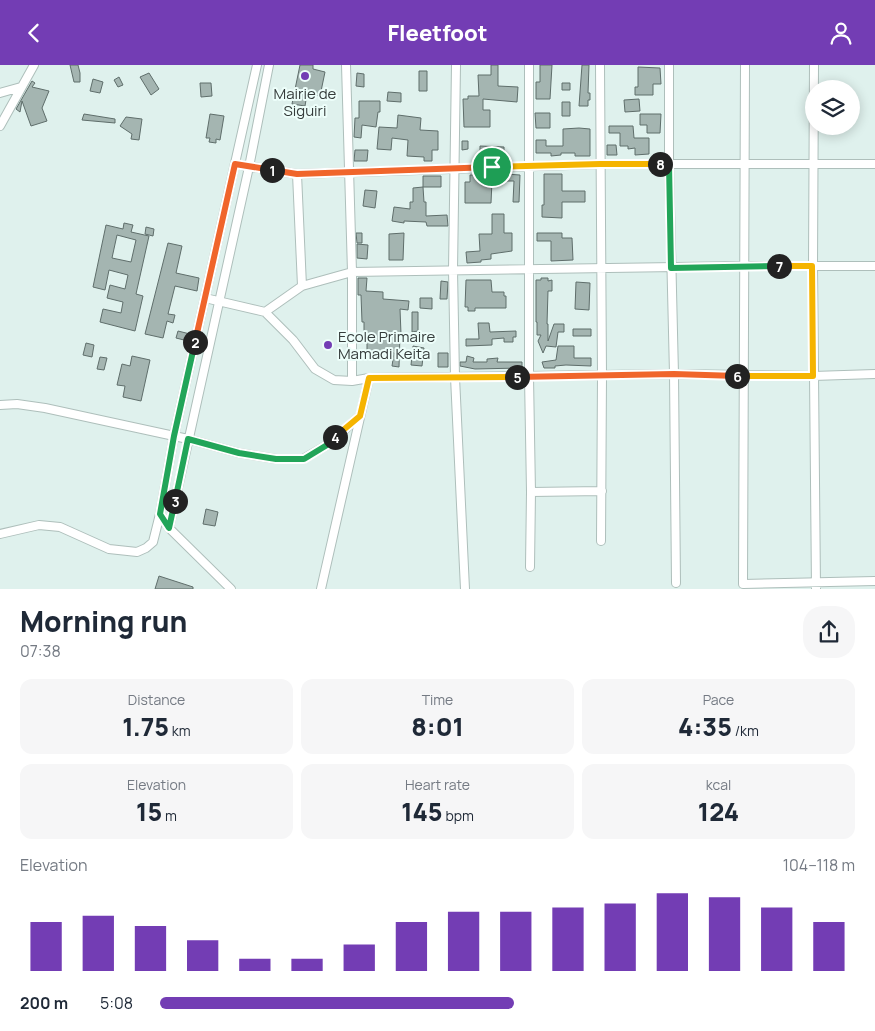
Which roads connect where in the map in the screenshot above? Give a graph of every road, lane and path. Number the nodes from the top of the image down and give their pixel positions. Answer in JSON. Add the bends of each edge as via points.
{"nodes":[{"id":1,"x":34,"y":65,"type":"edge"},
{"id":2,"x":257,"y":65,"type":"edge"},
{"id":3,"x":269,"y":65,"type":"edge"},
{"id":4,"x":346,"y":65,"type":"edge"},
{"id":5,"x":456,"y":65,"type":"edge"},
{"id":6,"x":529,"y":65,"type":"edge"},
{"id":7,"x":600,"y":65,"type":"edge"},
{"id":8,"x":669,"y":65,"type":"edge"},
{"id":9,"x":745,"y":65,"type":"edge"},
{"id":10,"x":814,"y":65,"type":"edge"},
{"id":11,"x":21,"y":87,"type":"junction"},
{"id":12,"x":0,"y":93,"type":"edge"},
{"id":13,"x":0,"y":126,"type":"edge"},
{"id":14,"x":235,"y":164,"type":"junction"},
{"id":15,"x":600,"y":164,"type":"junction"},
{"id":16,"x":669,"y":164,"type":"junction"},
{"id":17,"x":875,"y":164,"type":"edge"},
{"id":18,"x":743,"y":165,"type":"junction"},
{"id":19,"x":812,"y":165,"type":"junction"},
{"id":20,"x":529,"y":166,"type":"junction"},
{"id":21,"x":249,"y":167,"type":"junction"},
{"id":22,"x":454,"y":168,"type":"junction"},
{"id":23,"x":350,"y":171,"type":"junction"},
{"id":24,"x":297,"y":174,"type":"junction"},
{"id":25,"x":743,"y":266,"type":"junction"},
{"id":26,"x":812,"y":266,"type":"junction"},
{"id":27,"x":875,"y":266,"type":"edge"},
{"id":28,"x":602,"y":268,"type":"junction"},
{"id":29,"x":671,"y":268,"type":"junction"},
{"id":30,"x":453,"y":270,"type":"junction"},
{"id":31,"x":530,"y":270,"type":"junction"},
{"id":32,"x":352,"y":272,"type":"junction"},
{"id":33,"x":302,"y":287,"type":"junction"},
{"id":34,"x":205,"y":298,"type":"junction"},
{"id":35,"x":219,"y":301,"type":"junction"},
{"id":36,"x":265,"y":312,"type":"junction"},
{"id":37,"x":674,"y":374,"type":"junction"},
{"id":38,"x":875,"y":374,"type":"edge"},
{"id":39,"x":602,"y":376,"type":"junction"},
{"id":40,"x":744,"y":376,"type":"junction"},
{"id":41,"x":813,"y":376,"type":"junction"},
{"id":42,"x":455,"y":377,"type":"junction"},
{"id":43,"x":529,"y":377,"type":"junction"},
{"id":44,"x":369,"y":378,"type":"junction"},
{"id":45,"x":352,"y":381,"type":"junction"},
{"id":46,"x":0,"y":405,"type":"edge"},
{"id":47,"x":360,"y":416,"type":"junction"},
{"id":48,"x":174,"y":436,"type":"junction"},
{"id":49,"x":188,"y":439,"type":"junction"},
{"id":50,"x":602,"y":491,"type":"junction"},
{"id":51,"x":531,"y":493,"type":"junction"},
{"id":52,"x":160,"y":514,"type":"junction"},
{"id":53,"x":169,"y":528,"type":"junction"},
{"id":54,"x":0,"y":534,"type":"edge"},
{"id":55,"x":601,"y":541,"type":"dead end"},
{"id":56,"x":530,"y":567,"type":"dead end"},
{"id":57,"x":875,"y":581,"type":"edge"},
{"id":58,"x":676,"y":583,"type":"dead end"},
{"id":59,"x":816,"y":585,"type":"edge"},
{"id":60,"x":231,"y":589,"type":"edge"},
{"id":61,"x":321,"y":589,"type":"edge"},
{"id":62,"x":465,"y":589,"type":"edge"}],
"edges":[{"from":1,"to":11,"type":"street"},
{"from":2,"to":14,"type":"street"},
{"from":3,"to":21,"type":"street"},
{"from":4,"to":23,"type":"street"},
{"from":5,"to":22,"type":"street"},
{"from":6,"to":20,"type":"street"},
{"from":7,"to":15,"type":"street"},
{"from":8,"to":16,"type":"street"},
{"from":9,"to":18,"type":"street"},
{"from":10,"to":19,"type":"street"},
{"from":11,"to":12,"type":"street"},
{"from":11,"to":13,"type":"street"},
{"from":14,"to":21,"type":"street"},
{"from":14,"to":34,"type":"street"},
{"from":15,"to":16,"type":"street"},
{"from":15,"to":20,"type":"street"},
{"from":15,"to":28,"type":"street"},
{"from":16,"to":18,"type":"street"},
{"from":16,"to":29,"type":"street"},
{"from":17,"to":19,"type":"street"},
{"from":18,"to":19,"type":"street"},
{"from":18,"to":25,"type":"street"},
{"from":19,"to":26,"type":"street"},
{"from":20,"to":22,"type":"street"},
{"from":20,"to":31,"type":"street"},
{"from":21,"to":24,"type":"street"},
{"from":21,"to":35,"type":"street"},
{"from":22,"to":23,"type":"street"},
{"from":22,"to":30,"type":"street"},
{"from":23,"to":24,"type":"street"},
{"from":23,"to":32,"type":"street"},
{"from":24,"to":33,"type":"street"},
{"from":25,"to":26,"type":"street"},
{"from":25,"to":29,"type":"street"},
{"from":25,"to":40,"type":"street"},
{"from":26,"to":27,"type":"street"},
{"from":26,"to":41,"type":"street"},
{"from":28,"to":29,"type":"street"},
{"from":28,"to":31,"type":"street"},
{"from":28,"to":39,"type":"street"},
{"from":29,"to":37,"type":"street"},
{"from":30,"to":31,"type":"street"},
{"from":30,"to":32,"type":"street"},
{"from":30,"to":42,"type":"street"},
{"from":31,"to":43,"type":"street"},
{"from":32,"to":33,"type":"street"},
{"from":32,"to":45,"type":"street"},
{"from":33,"to":36,"type":"street"},
{"from":34,"to":35,"type":"street"},
{"from":34,"to":48,"type":"street"},
{"from":35,"to":36,"type":"street"},
{"from":35,"to":49,"type":"street"},
{"from":36,"to":45,"type":"street","via":[[293,340],[315,369],[334,380]]},
{"from":37,"to":39,"type":"street"},
{"from":37,"to":40,"type":"street"},
{"from":37,"to":58,"type":"street"},
{"from":38,"to":41,"type":"street"},
{"from":39,"to":43,"type":"street"},
{"from":39,"to":50,"type":"street"},
{"from":40,"to":41,"type":"street"},
{"from":40,"to":59,"type":"street","via":[[743,584]]},
{"from":41,"to":59,"type":"street"},
{"from":42,"to":43,"type":"street"},
{"from":42,"to":44,"type":"street"},
{"from":42,"to":62,"type":"street"},
{"from":43,"to":51,"type":"street"},
{"from":44,"to":45,"type":"street"},
{"from":44,"to":47,"type":"street"},
{"from":46,"to":48,"type":"street","via":[[45,408]]},
{"from":47,"to":49,"type":"street","via":[[327,445],[304,459],[276,459],[239,453]]},
{"from":47,"to":61,"type":"street"},
{"from":48,"to":49,"type":"street"},
{"from":48,"to":52,"type":"street"},
{"from":49,"to":53,"type":"street"},
{"from":50,"to":51,"type":"street"},
{"from":50,"to":55,"type":"street"},
{"from":51,"to":56,"type":"street"},
{"from":52,"to":53,"type":"street"},
{"from":52,"to":54,"type":"street","via":[[153,542],[137,552],[109,549],[60,527],[39,525]]},
{"from":53,"to":60,"type":"street"},
{"from":57,"to":59,"type":"street"}]}
